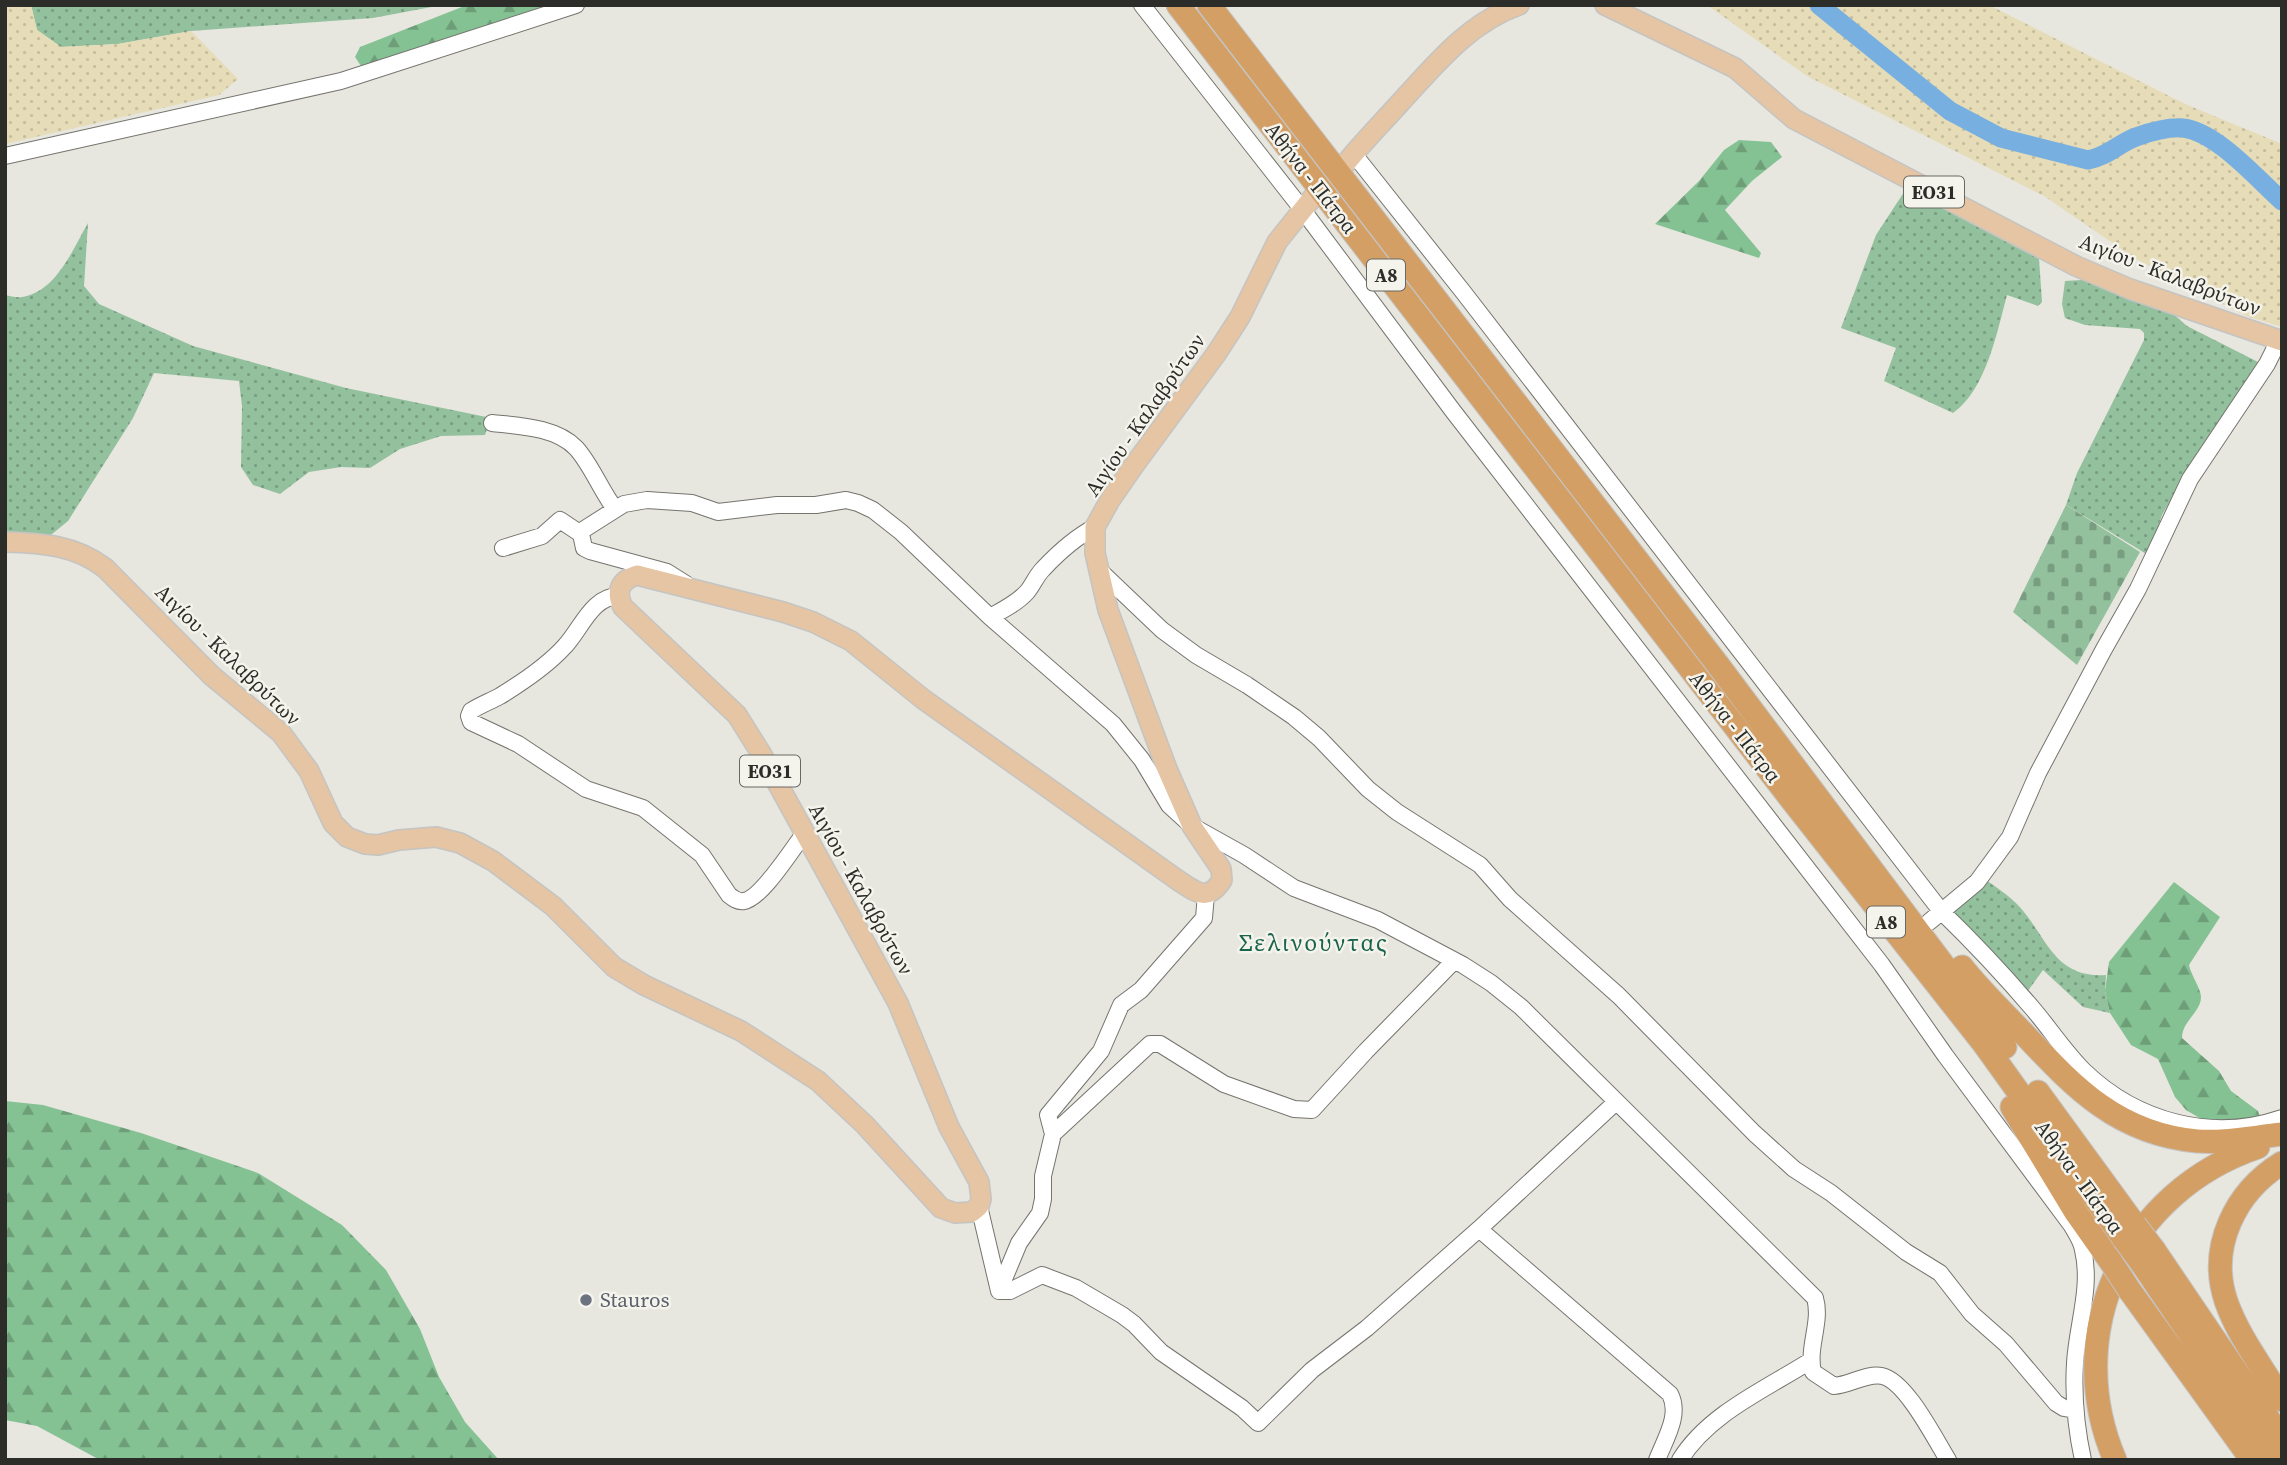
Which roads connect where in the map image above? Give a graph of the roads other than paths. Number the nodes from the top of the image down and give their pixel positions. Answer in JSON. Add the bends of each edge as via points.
{"nodes":[{"id":1,"x":576,"y":5,"type":"edge"},
{"id":2,"x":1142,"y":5,"type":"edge"},
{"id":3,"x":1178,"y":5,"type":"edge"},
{"id":4,"x":1209,"y":5,"type":"edge"},
{"id":5,"x":1519,"y":5,"type":"edge"},
{"id":6,"x":1605,"y":5,"type":"edge"},
{"id":7,"x":5,"y":156,"type":"edge"},
{"id":8,"x":1348,"y":161,"type":"joint"},
{"id":9,"x":1307,"y":203,"type":"junction"},
{"id":10,"x":2280,"y":340,"type":"edge"},
{"id":11,"x":492,"y":423,"type":"dead end"},
{"id":12,"x":615,"y":509,"type":"junction"},
{"id":13,"x":1634,"y":517,"type":"junction"},
{"id":14,"x":1095,"y":527,"type":"junction"},
{"id":15,"x":1622,"y":533,"type":"dead end"},
{"id":16,"x":581,"y":534,"type":"junction"},
{"id":17,"x":5,"y":542,"type":"edge"},
{"id":18,"x":503,"y":548,"type":"dead end"},
{"id":19,"x":1099,"y":570,"type":"junction"},
{"id":20,"x":1599,"y":571,"type":"dead end"},
{"id":21,"x":1589,"y":586,"type":"junction"},
{"id":22,"x":698,"y":592,"type":"junction"},
{"id":23,"x":619,"y":596,"type":"junction"},
{"id":24,"x":990,"y":617,"type":"junction"},
{"id":25,"x":1192,"y":825,"type":"junction"},
{"id":26,"x":804,"y":834,"type":"junction"},
{"id":27,"x":1887,"y":890,"type":"junction"},
{"id":28,"x":1206,"y":894,"type":"junction"},
{"id":29,"x":1935,"y":917,"type":"junction"},
{"id":30,"x":1898,"y":950,"type":"dead end"},
{"id":31,"x":1454,"y":961,"type":"junction"},
{"id":32,"x":1882,"y":965,"type":"junction"},
{"id":33,"x":1984,"y":1044,"type":"junction"},
{"id":34,"x":1616,"y":1102,"type":"junction"},
{"id":35,"x":2282,"y":1118,"type":"edge"},
{"id":36,"x":1054,"y":1134,"type":"junction"},
{"id":37,"x":2282,"y":1134,"type":"edge"},
{"id":38,"x":2282,"y":1140,"type":"edge"},
{"id":39,"x":2282,"y":1150,"type":"edge"},
{"id":40,"x":2282,"y":1163,"type":"edge"},
{"id":41,"x":979,"y":1206,"type":"junction"},
{"id":42,"x":1479,"y":1229,"type":"junction"},
{"id":43,"x":2130,"y":1232,"type":"junction"},
{"id":44,"x":2148,"y":1258,"type":"junction"},
{"id":45,"x":999,"y":1291,"type":"junction"},
{"id":46,"x":1810,"y":1361,"type":"junction"},
{"id":47,"x":2282,"y":1400,"type":"edge"},
{"id":48,"x":2075,"y":1410,"type":"junction"},
{"id":49,"x":2282,"y":1438,"type":"edge"},
{"id":50,"x":1657,"y":1460,"type":"edge"},
{"id":51,"x":1680,"y":1460,"type":"edge"},
{"id":52,"x":1948,"y":1460,"type":"edge"},
{"id":53,"x":2083,"y":1460,"type":"edge"},
{"id":54,"x":2115,"y":1460,"type":"edge"},
{"id":55,"x":2125,"y":1460,"type":"edge"},
{"id":56,"x":2252,"y":1460,"type":"edge"},
{"id":57,"x":2275,"y":1460,"type":"edge"}],
"edges":[{"from":1,"to":7,"type":"street","via":[[341,81]]},
{"from":2,"to":9,"type":"street"},
{"from":3,"to":33,"type":"highway","name":"Αθήνα - Πάτρα","number":"Α8"},
{"from":4,"to":27,"type":"highway","name":"Αθήνα - Πάτρα","number":"Α8"},
{"from":5,"to":8,"type":"main road","via":[[1453,45]]},
{"from":6,"to":10,"type":"main road","name":"Αιγίου - Καλαβρύτων","number":"ΕΟ31","via":[[1735,68],[1794,119],[2076,266]]},
{"from":8,"to":13,"type":"street","via":[[1464,293]]},
{"from":9,"to":14,"type":"main road","name":"Αιγίου - Καλαβρύτων","via":[[1277,242],[1216,354]]},
{"from":9,"to":21,"type":"street","via":[[1453,411]]},
{"from":10,"to":29,"type":"street","via":[[2190,480],[2138,589],[2038,773],[2010,837],[1977,882]]},
{"from":11,"to":12,"type":"street","via":[[563,438],[575,447]]},
{"from":12,"to":16,"type":"street"},
{"from":12,"to":24,"type":"street","via":[[647,500],[692,503],[718,512],[838,500],[858,503],[901,532]]},
{"from":13,"to":15,"type":"street"},
{"from":13,"to":29,"type":"street"},
{"from":14,"to":19,"type":"main road","name":"Αιγίου - Καλαβρύτων"},
{"from":14,"to":24,"type":"street","via":[[1052,559],[1026,593]]},
{"from":16,"to":18,"type":"street","via":[[560,520],[542,536]]},
{"from":16,"to":22,"type":"street","via":[[584,548],[590,551],[667,572]]},
{"from":17,"to":41,"type":"main road","name":"Αιγίου - Καλαβρύτων","via":[[61,546],[105,568],[212,676],[281,733],[309,771],[333,823],[347,838],[378,845],[436,837],[493,860],[552,906],[623,973],[740,1031],[818,1081],[942,1208],[964,1214]]},
{"from":19,"to":25,"type":"main road","name":"Αιγίου - Καλαβρύτων","via":[[1108,610]]},
{"from":19,"to":48,"type":"street","via":[[1162,630],[1320,738],[1396,812],[1480,865],[1510,899],[1619,996],[1754,1133],[1794,1169],[1940,1273],[2056,1403]]},
{"from":20,"to":21,"type":"street"},
{"from":21,"to":32,"type":"street"},
{"from":22,"to":23,"type":"main road","via":[[637,576],[623,582]]},
{"from":22,"to":28,"type":"main road","via":[[813,622],[851,641],[954,722],[1195,892]]},
{"from":23,"to":26,"type":"main road","name":"Αιγίου - Καλαβρύτων","number":"ΕΟ31","via":[[623,607],[737,715]]},
{"from":23,"to":26,"type":"street","via":[[598,603],[545,665],[471,711],[471,722],[518,744],[586,789],[643,808],[702,855],[735,900],[758,894]]},
{"from":24,"to":25,"type":"street","via":[[1113,724],[1169,805]]},
{"from":25,"to":28,"type":"main road","name":"Αιγίου - Καλαβρύτων","via":[[1221,869],[1222,880]]},
{"from":25,"to":31,"type":"street","via":[[1294,888],[1378,920]]},
{"from":26,"to":41,"type":"main road","name":"Αιγίου - Καλαβρύτων","number":"ΕΟ31","via":[[898,1003],[949,1127],[979,1182]]},
{"from":27,"to":37,"type":"highway","via":[[1924,922],[2069,1082],[2107,1111],[2150,1131],[2196,1141]]},
{"from":27,"to":43,"type":"highway","name":"Αθήνα - Πάτρα","number":"Α8"},
{"from":28,"to":36,"type":"street","via":[[1204,918],[1141,990],[1126,1000],[1101,1051],[1048,1115]]},
{"from":29,"to":35,"type":"street","via":[[2017,991],[2086,1072],[2139,1110],[2199,1128],[2245,1127]]},
{"from":30,"to":32,"type":"street"},
{"from":31,"to":34,"type":"street","via":[[1521,1007]]},
{"from":31,"to":36,"type":"street","via":[[1312,1110],[1294,1109],[1224,1084],[1154,1042]]},
{"from":32,"to":48,"type":"street","via":[[2083,1247],[2086,1284],[2075,1361]]},
{"from":33,"to":43,"type":"highway","name":"Αθήνα - Πάτρα","number":"Α8"},
{"from":33,"to":56,"type":"highway","bridge":true,"via":[[2000,1088],[2075,1211]]},
{"from":34,"to":42,"type":"street"},
{"from":34,"to":46,"type":"street","via":[[1815,1298],[1818,1307]]},
{"from":36,"to":45,"type":"street","via":[[1043,1176],[1040,1213],[1019,1243]]},
{"from":38,"to":54,"type":"highway","via":[[2230,1157],[2184,1185],[2146,1223],[2119,1266],[2102,1313],[2095,1363],[2100,1412]]},
{"from":39,"to":55,"type":"highway","via":[[2242,1162],[2184,1198],[2152,1231],[2126,1275],[2109,1320],[2104,1365],[2109,1410]]},
{"from":40,"to":47,"type":"highway","via":[[2255,1183],[2236,1208],[2224,1237],[2221,1268],[2231,1314]]},
{"from":41,"to":45,"type":"street"},
{"from":42,"to":45,"type":"street","via":[[1312,1370],[1258,1423],[1161,1352],[1134,1324],[1076,1288],[1042,1275],[1010,1291]]},
{"from":42,"to":50,"type":"street","via":[[1670,1394],[1675,1412]]},
{"from":43,"to":44,"type":"highway","name":"Αθήνα - Πάτρα","number":"Α8","bridge":true},
{"from":44,"to":49,"type":"highway","name":"Αθήνα - Πάτρα","number":"Α8"},
{"from":44,"to":57,"type":"highway","name":"Αθήνα - Πάτρα","number":"Α8"},
{"from":46,"to":51,"type":"street","via":[[1742,1402],[1703,1432]]},
{"from":46,"to":52,"type":"street","via":[[1813,1372],[1835,1386],[1883,1376],[1895,1382]]},
{"from":48,"to":53,"type":"street"}]}
